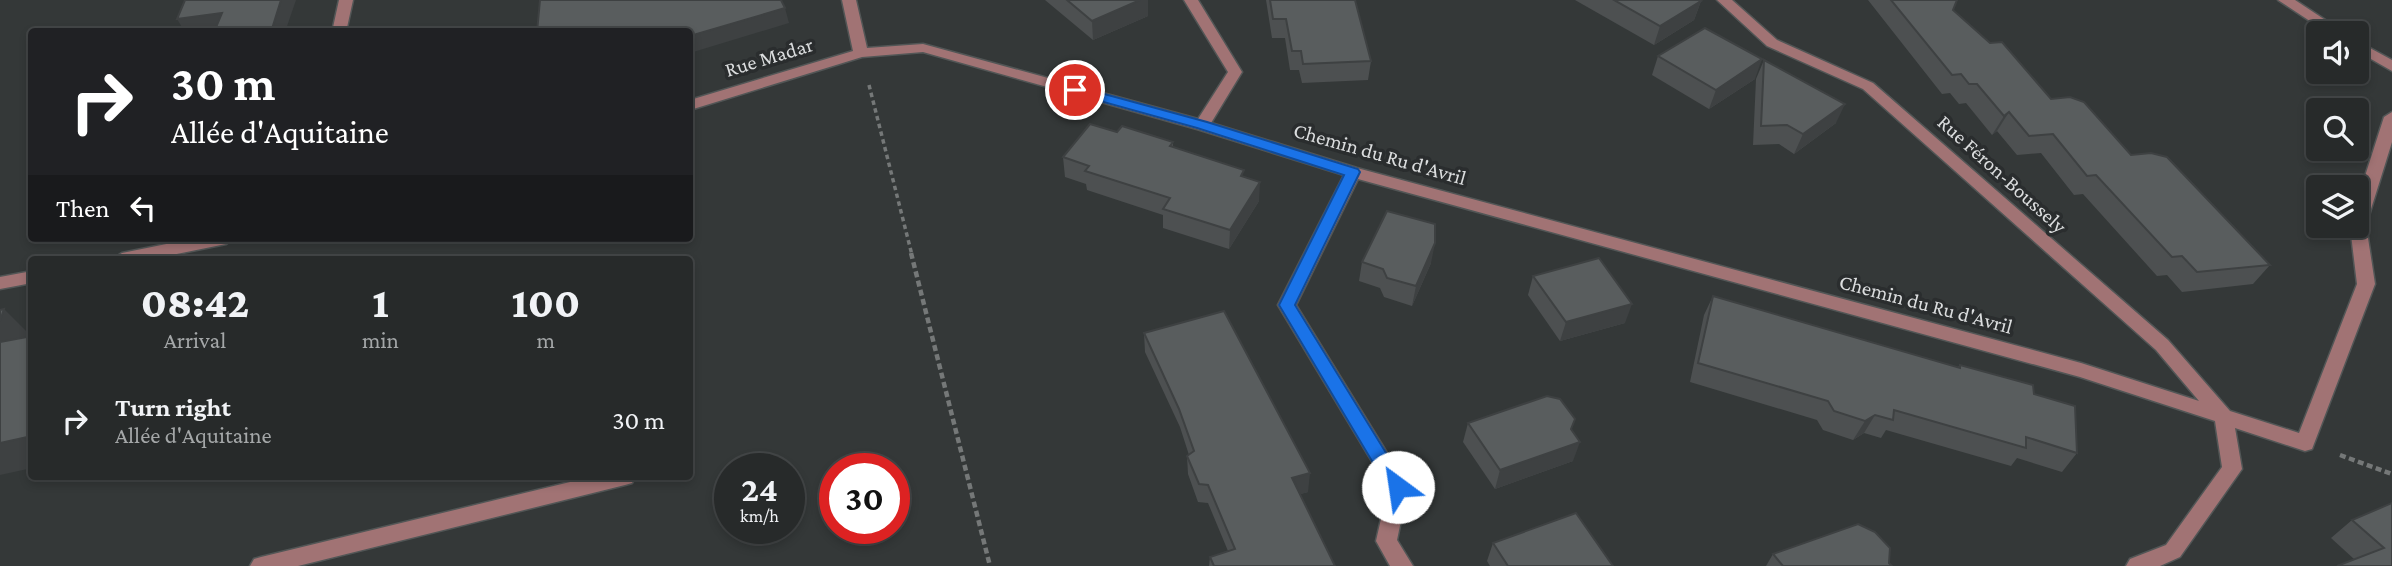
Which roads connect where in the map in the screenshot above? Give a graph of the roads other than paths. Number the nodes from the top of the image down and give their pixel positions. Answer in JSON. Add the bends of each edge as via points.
{"nodes":[{"id":1,"x":346,"y":0,"type":"edge"},
{"id":2,"x":849,"y":0,"type":"edge"},
{"id":3,"x":1191,"y":0,"type":"edge"},
{"id":4,"x":1724,"y":0,"type":"edge"},
{"id":5,"x":2284,"y":0,"type":"edge"},
{"id":6,"x":2318,"y":21,"type":"edge"},
{"id":7,"x":340,"y":28,"type":"edge"},
{"id":8,"x":2369,"y":52,"type":"edge"},
{"id":9,"x":862,"y":53,"type":"junction"},
{"id":10,"x":2392,"y":66,"type":"edge"},
{"id":11,"x":693,"y":104,"type":"edge"},
{"id":12,"x":2392,"y":117,"type":"edge"},
{"id":13,"x":1202,"y":125,"type":"junction"},
{"id":14,"x":1353,"y":172,"type":"junction"},
{"id":15,"x":206,"y":242,"type":"edge"},
{"id":16,"x":137,"y":256,"type":"edge"},
{"id":17,"x":28,"y":278,"type":"edge"},
{"id":18,"x":0,"y":284,"type":"edge"},
{"id":19,"x":2224,"y":416,"type":"junction"},
{"id":20,"x":613,"y":480,"type":"edge"},
{"id":21,"x":261,"y":566,"type":"edge"},
{"id":22,"x":1402,"y":566,"type":"edge"},
{"id":23,"x":2137,"y":566,"type":"edge"}],
"edges":[{"from":1,"to":7,"type":"street"},
{"from":2,"to":9,"type":"street"},
{"from":3,"to":13,"type":"street","via":[[1236,72]]},
{"from":4,"to":19,"type":"street","name":"Rue Féron-Boussely","via":[[1772,43],[1868,86],[2162,345]]},
{"from":5,"to":6,"type":"street"},
{"from":8,"to":10,"type":"street"},
{"from":9,"to":11,"type":"street","name":"Rue Madar"},
{"from":9,"to":13,"type":"street","name":"Chemin du Ru d'Avril","via":[[923,48]]},
{"from":12,"to":19,"type":"street","name":"Chemin du Ru d'Avril","via":[[2358,225],[2366,284],[2305,443]]},
{"from":13,"to":14,"type":"street","name":"Chemin du Ru d'Avril"},
{"from":14,"to":19,"type":"street","name":"Chemin du Ru d'Avril","via":[[2081,370]]},
{"from":14,"to":22,"type":"street","via":[[1287,305],[1398,487],[1386,541]]},
{"from":15,"to":16,"type":"street"},
{"from":17,"to":18,"type":"street"},
{"from":19,"to":23,"type":"street","via":[[2232,469],[2173,551]]},
{"from":20,"to":21,"type":"street"}]}
